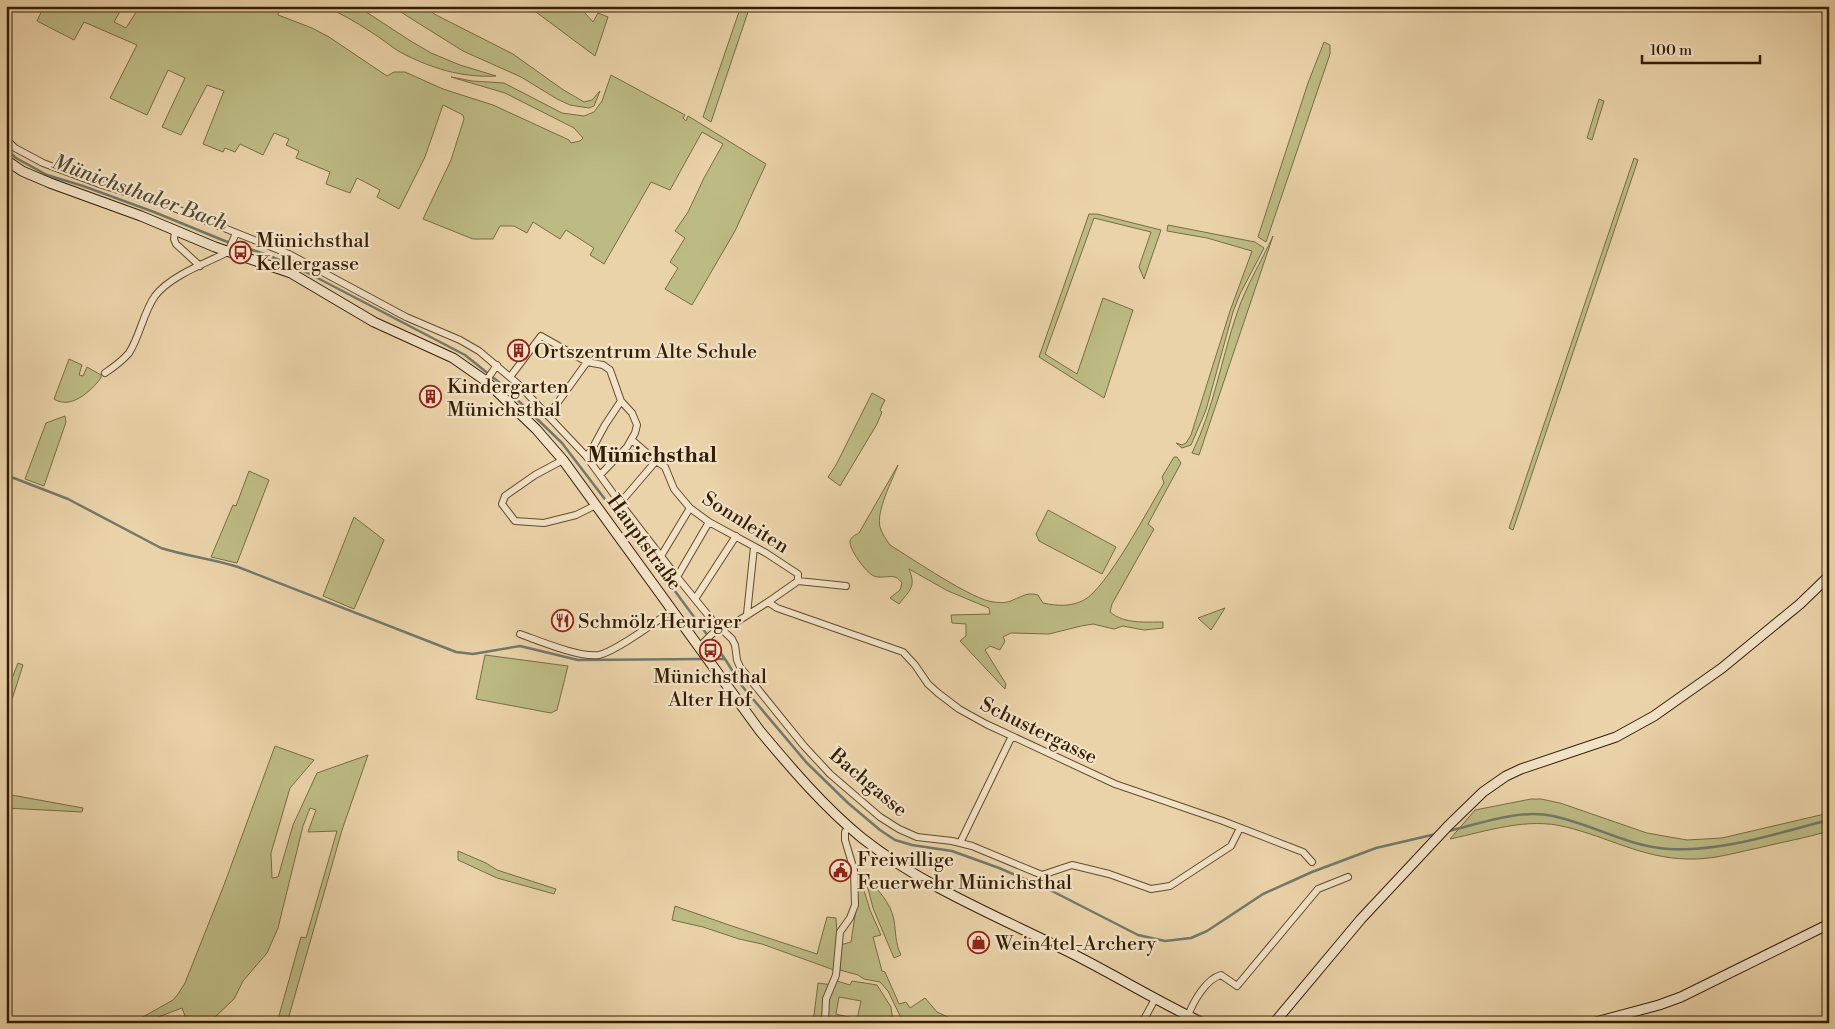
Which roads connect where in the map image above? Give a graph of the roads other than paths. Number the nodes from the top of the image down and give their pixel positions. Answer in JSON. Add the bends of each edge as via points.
{"nodes":[{"id":1,"x":6,"y":140,"type":"edge"},
{"id":2,"x":6,"y":160,"type":"edge"},
{"id":3,"x":175,"y":231,"type":"junction"},
{"id":4,"x":235,"y":235,"type":"junction"},
{"id":5,"x":229,"y":250,"type":"junction"},
{"id":6,"x":200,"y":266,"type":"junction"},
{"id":7,"x":587,"y":362,"type":"junction"},
{"id":8,"x":495,"y":368,"type":"junction"},
{"id":9,"x":105,"y":373,"type":"dead end"},
{"id":10,"x":510,"y":377,"type":"junction"},
{"id":11,"x":487,"y":380,"type":"junction"},
{"id":12,"x":621,"y":402,"type":"junction"},
{"id":13,"x":548,"y":416,"type":"junction"},
{"id":14,"x":632,"y":440,"type":"junction"},
{"id":15,"x":586,"y":456,"type":"junction"},
{"id":16,"x":563,"y":460,"type":"junction"},
{"id":17,"x":656,"y":461,"type":"junction"},
{"id":18,"x":600,"y":475,"type":"junction"},
{"id":19,"x":620,"y":503,"type":"junction"},
{"id":20,"x":596,"y":505,"type":"junction"},
{"id":21,"x":690,"y":508,"type":"junction"},
{"id":22,"x":709,"y":522,"type":"junction"},
{"id":23,"x":736,"y":536,"type":"junction"},
{"id":24,"x":754,"y":547,"type":"junction"},
{"id":25,"x":661,"y":556,"type":"junction"},
{"id":26,"x":1829,"y":576,"type":"edge"},
{"id":27,"x":677,"y":577,"type":"junction"},
{"id":28,"x":798,"y":581,"type":"junction"},
{"id":29,"x":846,"y":586,"type":"dead end"},
{"id":30,"x":695,"y":599,"type":"junction"},
{"id":31,"x":768,"y":602,"type":"junction"},
{"id":32,"x":673,"y":610,"type":"junction"},
{"id":33,"x":747,"y":614,"type":"junction"},
{"id":34,"x":721,"y":627,"type":"junction"},
{"id":35,"x":520,"y":634,"type":"dead end"},
{"id":36,"x":702,"y":644,"type":"junction"},
{"id":37,"x":1012,"y":736,"type":"junction"},
{"id":38,"x":849,"y":826,"type":"junction"},
{"id":39,"x":1240,"y":828,"type":"junction"},
{"id":40,"x":960,"y":843,"type":"junction"},
{"id":41,"x":1312,"y":862,"type":"dead end"},
{"id":42,"x":1348,"y":877,"type":"dead end"},
{"id":43,"x":1829,"y":924,"type":"edge"},
{"id":44,"x":1154,"y":998,"type":"junction"},
{"id":45,"x":1188,"y":1016,"type":"junction"},
{"id":46,"x":1276,"y":1021,"type":"edge"},
{"id":47,"x":825,"y":1023,"type":"edge"},
{"id":48,"x":1142,"y":1023,"type":"edge"},
{"id":49,"x":1203,"y":1023,"type":"edge"},
{"id":50,"x":1592,"y":1023,"type":"edge"}],
"edges":[{"from":1,"to":4,"type":"street","name":"Hauptstraße","via":[[43,163],[164,204]]},
{"from":2,"to":3,"type":"street","name":"Hauptstraße","via":[[36,177]]},
{"from":3,"to":5,"type":"street","name":"Hauptstraße"},
{"from":3,"to":6,"type":"street","via":[[176,244]]},
{"from":4,"to":5,"type":"street"},
{"from":4,"to":8,"type":"street","name":"Hauptstraße","via":[[289,254],[406,317],[470,345]]},
{"from":5,"to":6,"type":"street"},
{"from":5,"to":11,"type":"street","name":"Hauptstraße","via":[[292,273],[374,322],[453,358]]},
{"from":6,"to":9,"type":"street","via":[[155,296],[129,352]]},
{"from":7,"to":10,"type":"street","via":[[541,336]]},
{"from":7,"to":12,"type":"street","via":[[603,364],[610,370]]},
{"from":7,"to":13,"type":"street"},
{"from":8,"to":10,"type":"street","name":"Hauptstraße"},
{"from":8,"to":11,"type":"street"},
{"from":10,"to":13,"type":"street","name":"Hauptstraße"},
{"from":11,"to":16,"type":"street","name":"Hauptstraße"},
{"from":12,"to":14,"type":"street","via":[[632,413],[637,425]]},
{"from":12,"to":15,"type":"street"},
{"from":13,"to":15,"type":"street","name":"Hauptstraße"},
{"from":14,"to":17,"type":"street","name":"Sonnleiten"},
{"from":14,"to":18,"type":"street"},
{"from":15,"to":18,"type":"street","name":"Hauptstraße"},
{"from":16,"to":20,"type":"street","name":"Hauptstraße"},
{"from":16,"to":20,"type":"street","via":[[505,496],[502,504],[515,521],[544,523],[576,515]]},
{"from":17,"to":19,"type":"street"},
{"from":17,"to":21,"type":"street","name":"Sonnleiten","via":[[665,467],[674,489]]},
{"from":18,"to":19,"type":"street","name":"Hauptstraße"},
{"from":19,"to":25,"type":"street","name":"Hauptstraße"},
{"from":20,"to":32,"type":"street","name":"Hauptstraße"},
{"from":21,"to":22,"type":"street","name":"Sonnleiten"},
{"from":21,"to":25,"type":"street"},
{"from":22,"to":23,"type":"street","name":"Sonnleiten"},
{"from":22,"to":27,"type":"street"},
{"from":23,"to":24,"type":"street","name":"Sonnleiten"},
{"from":23,"to":30,"type":"street"},
{"from":24,"to":28,"type":"street","name":"Sonnleiten","via":[[798,574]]},
{"from":24,"to":33,"type":"street"},
{"from":25,"to":27,"type":"street","name":"Hauptstraße"},
{"from":26,"to":46,"type":"street","via":[[1757,640],[1662,711],[1616,736],[1506,776],[1483,792],[1361,919]]},
{"from":27,"to":30,"type":"street","name":"Hauptstraße"},
{"from":28,"to":29,"type":"street"},
{"from":28,"to":31,"type":"street","name":"Sonnleiten"},
{"from":30,"to":34,"type":"street","name":"Hauptstraße"},
{"from":31,"to":33,"type":"street","name":"Sonnleiten"},
{"from":31,"to":37,"type":"street","name":"Schustergasse","via":[[777,608],[903,652],[928,684],[958,709]]},
{"from":32,"to":35,"type":"street","via":[[598,655],[578,653]]},
{"from":32,"to":36,"type":"street","name":"Hauptstraße"},
{"from":33,"to":34,"type":"street","name":"Sonnleiten"},
{"from":34,"to":36,"type":"street","name":"Sonnleiten"},
{"from":34,"to":40,"type":"street","name":"Bachgasse","via":[[735,645],[740,667],[798,740],[830,774],[899,829],[917,837]]},
{"from":36,"to":38,"type":"street","name":"Hauptstraße","via":[[705,655],[777,751]]},
{"from":37,"to":39,"type":"street","name":"Schustergasse","via":[[1115,784]]},
{"from":37,"to":40,"type":"street"},
{"from":38,"to":44,"type":"street","name":"Hauptstraße","via":[[888,856],[960,899]]},
{"from":38,"to":47,"type":"street","via":[[844,840],[854,870],[855,905],[840,932],[836,975],[826,998]]},
{"from":39,"to":40,"type":"street","name":"Bachgasse","via":[[1231,846],[1170,886],[1151,889],[1072,865],[1042,875]]},
{"from":39,"to":41,"type":"street","name":"Schustergasse","via":[[1304,852]]},
{"from":42,"to":45,"type":"street","via":[[1318,889],[1237,986],[1221,976],[1212,979]]},
{"from":43,"to":50,"type":"street","via":[[1681,998]]},
{"from":44,"to":45,"type":"street","name":"Hauptstraße"},
{"from":44,"to":48,"type":"street"},
{"from":45,"to":49,"type":"street","name":"Hauptstraße"}]}
